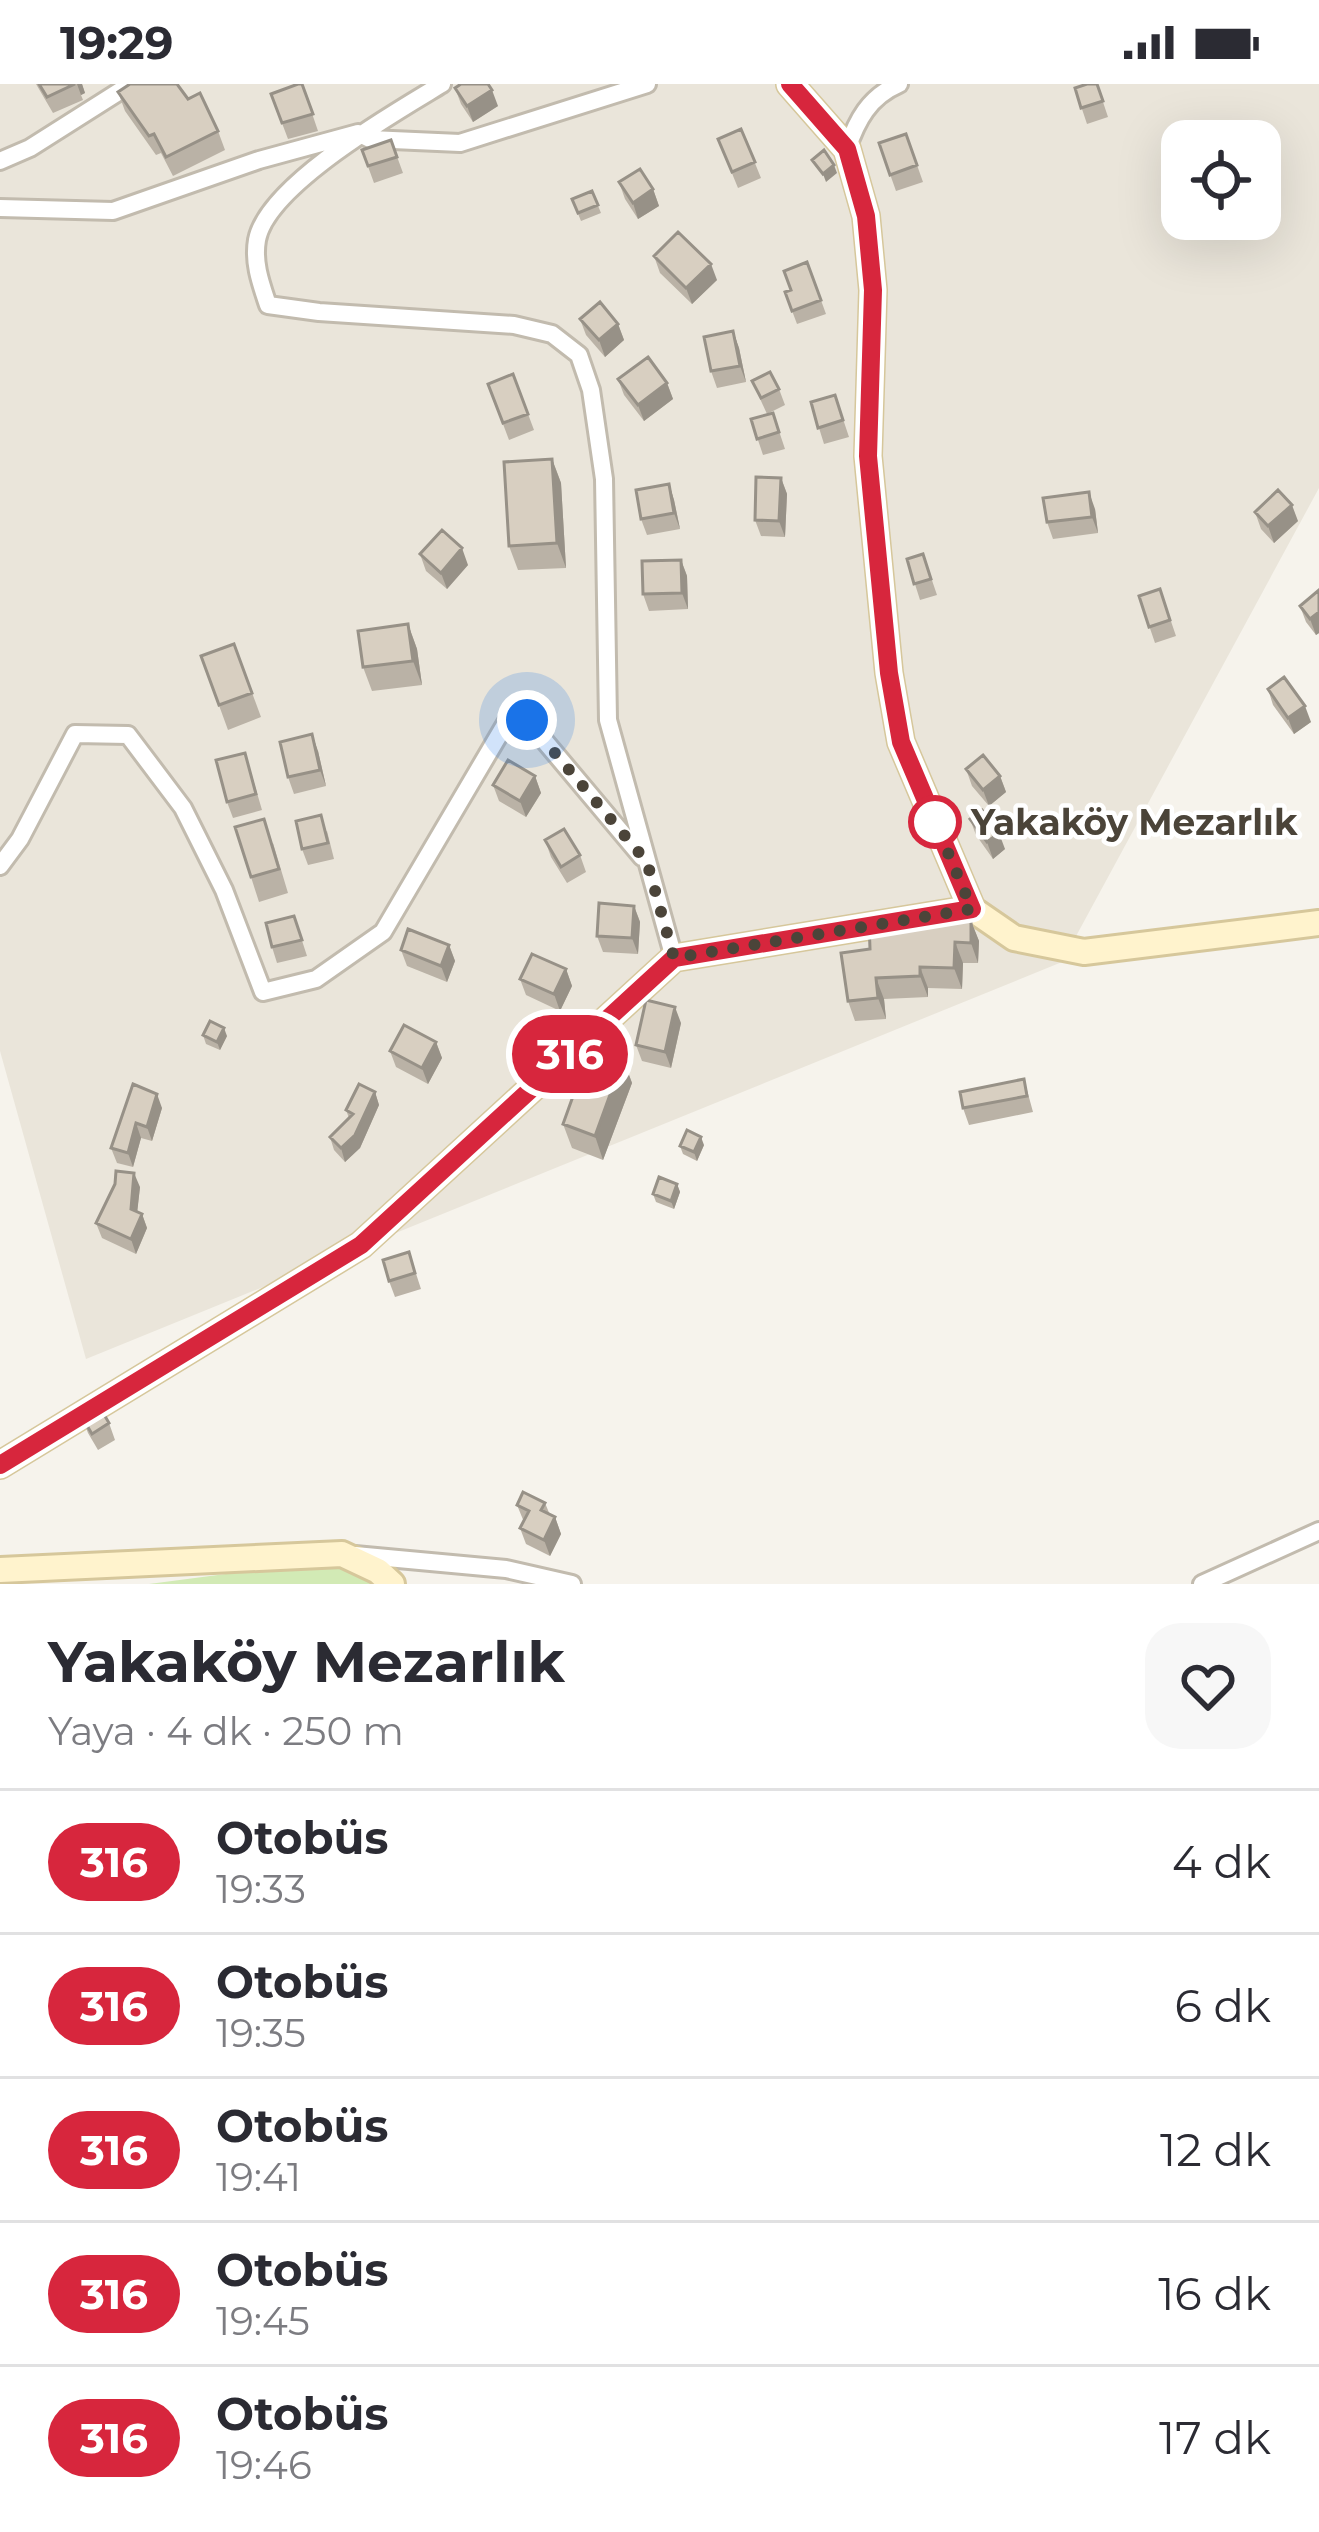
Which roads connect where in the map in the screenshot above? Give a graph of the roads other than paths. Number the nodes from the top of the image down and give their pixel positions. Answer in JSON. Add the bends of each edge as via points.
{"nodes":[{"id":1,"x":130,"y":84,"type":"edge"},
{"id":2,"x":442,"y":84,"type":"edge"},
{"id":3,"x":647,"y":84,"type":"edge"},
{"id":4,"x":790,"y":84,"type":"edge"},
{"id":5,"x":899,"y":84,"type":"edge"},
{"id":6,"x":358,"y":133,"type":"junction"},
{"id":7,"x":847,"y":149,"type":"junction"},
{"id":8,"x":0,"y":161,"type":"edge"},
{"id":9,"x":0,"y":208,"type":"edge"},
{"id":10,"x":647,"y":862,"type":"junction"},
{"id":11,"x":0,"y":866,"type":"edge"},
{"id":12,"x":972,"y":909,"type":"junction"},
{"id":13,"x":1319,"y":923,"type":"edge"},
{"id":14,"x":674,"y":958,"type":"junction"},
{"id":15,"x":0,"y":1465,"type":"edge"},
{"id":16,"x":1319,"y":1531,"type":"edge"},
{"id":17,"x":342,"y":1554,"type":"junction"},
{"id":18,"x":0,"y":1570,"type":"edge"},
{"id":19,"x":392,"y":1584,"type":"edge"},
{"id":20,"x":572,"y":1584,"type":"edge"},
{"id":21,"x":1202,"y":1584,"type":"edge"}],
"edges":[{"from":1,"to":8,"type":"street"},
{"from":2,"to":6,"type":"street"},
{"from":3,"to":6,"type":"street","via":[[460,143]]},
{"from":4,"to":7,"type":"street"},
{"from":5,"to":7,"type":"street","via":[[860,114]]},
{"from":6,"to":9,"type":"street","via":[[112,212]]},
{"from":6,"to":10,"type":"street","via":[[288,193],[257,236],[268,305],[514,325],[552,334],[579,355],[604,479],[608,720]]},
{"from":7,"to":12,"type":"street","via":[[866,216],[873,290],[868,456],[889,673],[901,742]]},
{"from":10,"to":11,"type":"street","via":[[527,720],[506,723],[383,932],[316,979],[263,992],[183,808],[128,735],[75,734]]},
{"from":10,"to":14,"type":"street"},
{"from":12,"to":13,"type":"street","via":[[1014,938],[1084,952]]},
{"from":12,"to":14,"type":"street"},
{"from":14,"to":15,"type":"street","via":[[361,1245]]},
{"from":16,"to":21,"type":"street"},
{"from":17,"to":18,"type":"street"},
{"from":17,"to":19,"type":"street"},
{"from":17,"to":20,"type":"street","via":[[506,1569]]}]}
